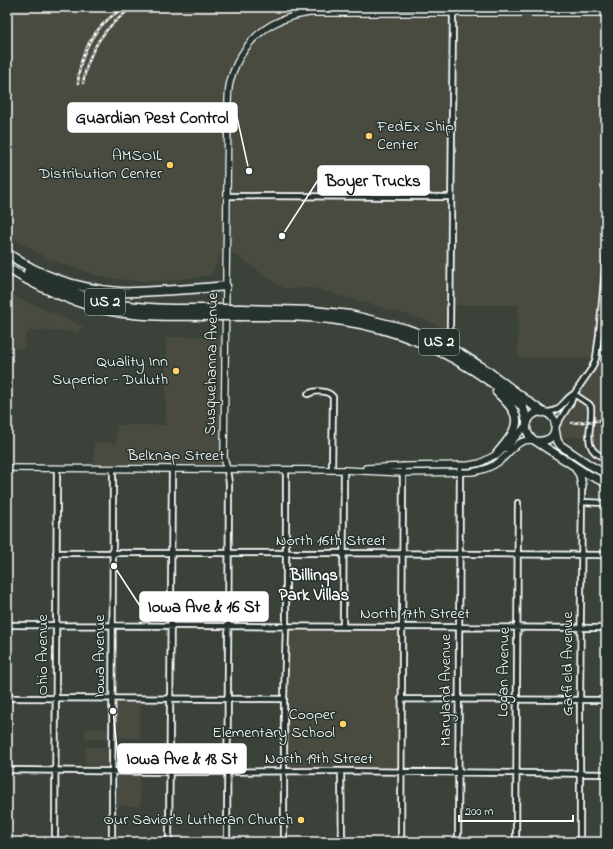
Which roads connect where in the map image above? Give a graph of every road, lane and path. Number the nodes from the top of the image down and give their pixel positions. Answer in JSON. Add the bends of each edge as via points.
{"nodes":[{"id":1,"x":438,"y":10,"type":"edge"},
{"id":2,"x":453,"y":13,"type":"junction"},
{"id":3,"x":606,"y":13,"type":"edge"},
{"id":4,"x":227,"y":196,"type":"junction"},
{"id":5,"x":451,"y":197,"type":"junction"},
{"id":6,"x":7,"y":253,"type":"edge"},
{"id":7,"x":606,"y":258,"type":"edge"},
{"id":8,"x":7,"y":259,"type":"edge"},
{"id":9,"x":7,"y":268,"type":"edge"},
{"id":10,"x":226,"y":286,"type":"junction"},
{"id":11,"x":213,"y":312,"type":"junction"},
{"id":12,"x":241,"y":313,"type":"junction"},
{"id":13,"x":450,"y":328,"type":"dead end"},
{"id":14,"x":482,"y":376,"type":"junction"},
{"id":15,"x":308,"y":394,"type":"dead end"},
{"id":16,"x":574,"y":394,"type":"junction"},
{"id":17,"x":543,"y":412,"type":"junction"},
{"id":18,"x":526,"y":423,"type":"junction"},
{"id":19,"x":555,"y":428,"type":"junction"},
{"id":20,"x":535,"y":440,"type":"junction"},
{"id":21,"x":497,"y":454,"type":"junction"},
{"id":22,"x":606,"y":458,"type":"edge"},
{"id":23,"x":460,"y":465,"type":"junction"},
{"id":24,"x":403,"y":466,"type":"junction"},
{"id":25,"x":574,"y":466,"type":"junction"},
{"id":26,"x":7,"y":468,"type":"edge"},
{"id":27,"x":57,"y":469,"type":"junction"},
{"id":28,"x":113,"y":469,"type":"junction"},
{"id":29,"x":172,"y":470,"type":"junction"},
{"id":30,"x":227,"y":470,"type":"junction"},
{"id":31,"x":286,"y":470,"type":"junction"},
{"id":32,"x":332,"y":470,"type":"junction"},
{"id":33,"x":344,"y":470,"type":"junction"},
{"id":34,"x":403,"y":473,"type":"junction"},
{"id":35,"x":460,"y":473,"type":"junction"},
{"id":36,"x":606,"y":474,"type":"edge"},
{"id":37,"x":598,"y":479,"type":"junction"},
{"id":38,"x":606,"y":483,"type":"edge"},
{"id":39,"x":582,"y":487,"type":"junction"},
{"id":40,"x":518,"y":502,"type":"dead end"},
{"id":41,"x":582,"y":502,"type":"junction"},
{"id":42,"x":606,"y":503,"type":"edge"},
{"id":43,"x":56,"y":553,"type":"junction"},
{"id":44,"x":113,"y":553,"type":"junction"},
{"id":45,"x":172,"y":553,"type":"junction"},
{"id":46,"x":228,"y":553,"type":"junction"},
{"id":47,"x":286,"y":553,"type":"junction"},
{"id":48,"x":343,"y":553,"type":"junction"},
{"id":49,"x":402,"y":554,"type":"junction"},
{"id":50,"x":460,"y":554,"type":"junction"},
{"id":51,"x":518,"y":555,"type":"junction"},
{"id":52,"x":582,"y":555,"type":"junction"},
{"id":53,"x":606,"y":555,"type":"edge"},
{"id":54,"x":7,"y":625,"type":"edge"},
{"id":55,"x":56,"y":625,"type":"junction"},
{"id":56,"x":112,"y":625,"type":"junction"},
{"id":57,"x":170,"y":626,"type":"junction"},
{"id":58,"x":228,"y":626,"type":"junction"},
{"id":59,"x":286,"y":626,"type":"junction"},
{"id":60,"x":343,"y":626,"type":"junction"},
{"id":61,"x":402,"y":627,"type":"junction"},
{"id":62,"x":459,"y":627,"type":"junction"},
{"id":63,"x":517,"y":627,"type":"junction"},
{"id":64,"x":581,"y":628,"type":"junction"},
{"id":65,"x":606,"y":628,"type":"edge"},
{"id":66,"x":7,"y":698,"type":"edge"},
{"id":67,"x":55,"y":698,"type":"junction"},
{"id":68,"x":113,"y":698,"type":"junction"},
{"id":69,"x":170,"y":698,"type":"junction"},
{"id":70,"x":227,"y":699,"type":"junction"},
{"id":71,"x":284,"y":699,"type":"junction"},
{"id":72,"x":401,"y":699,"type":"junction"},
{"id":73,"x":459,"y":700,"type":"junction"},
{"id":74,"x":516,"y":700,"type":"junction"},
{"id":75,"x":580,"y":700,"type":"junction"},
{"id":76,"x":606,"y":700,"type":"edge"},
{"id":77,"x":7,"y":770,"type":"edge"},
{"id":78,"x":55,"y":770,"type":"junction"},
{"id":79,"x":112,"y":771,"type":"junction"},
{"id":80,"x":284,"y":771,"type":"junction"},
{"id":81,"x":341,"y":771,"type":"junction"},
{"id":82,"x":170,"y":772,"type":"junction"},
{"id":83,"x":227,"y":772,"type":"junction"},
{"id":84,"x":401,"y":772,"type":"junction"},
{"id":85,"x":458,"y":773,"type":"junction"},
{"id":86,"x":517,"y":773,"type":"junction"},
{"id":87,"x":580,"y":773,"type":"junction"},
{"id":88,"x":606,"y":774,"type":"edge"},
{"id":89,"x":55,"y":842,"type":"edge"},
{"id":90,"x":112,"y":842,"type":"edge"},
{"id":91,"x":169,"y":842,"type":"edge"},
{"id":92,"x":227,"y":842,"type":"edge"},
{"id":93,"x":284,"y":842,"type":"edge"},
{"id":94,"x":342,"y":842,"type":"edge"},
{"id":95,"x":401,"y":842,"type":"edge"},
{"id":96,"x":458,"y":842,"type":"edge"},
{"id":97,"x":516,"y":842,"type":"edge"},
{"id":98,"x":580,"y":842,"type":"edge"}],
"edges":[{"from":1,"to":2,"type":"street","name":"Susquehanna Avenue"},
{"from":1,"to":4,"type":"street","name":"Susquehanna Avenue","via":[[358,10],[297,15],[285,18],[256,37],[239,58],[229,86]]},
{"from":2,"to":3,"type":"street","name":"Susquehanna Avenue"},
{"from":2,"to":5,"type":"street"},
{"from":4,"to":5,"type":"street"},
{"from":4,"to":10,"type":"street","name":"Susquehanna Avenue"},
{"from":5,"to":13,"type":"street"},
{"from":6,"to":10,"type":"highway","via":[[55,278],[104,290],[138,292]]},
{"from":7,"to":16,"type":"street","via":[[597,353],[592,368]]},
{"from":8,"to":11,"type":"highway","number":"US 2","via":[[53,285],[85,297],[139,307]]},
{"from":9,"to":11,"type":"highway","number":"US 2","via":[[36,285],[66,298],[100,308],[132,314]]},
{"from":10,"to":30,"type":"street","name":"Susquehanna Avenue","via":[[224,457]]},
{"from":11,"to":12,"type":"highway","number":"US 2","bridge":true},
{"from":12,"to":14,"type":"highway","number":"US 2","via":[[325,318],[378,327],[407,336],[442,352]]},
{"from":12,"to":17,"type":"highway","number":"US 2","via":[[314,311],[350,315],[406,329],[431,338],[461,354]]},
{"from":14,"to":18,"type":"highway","number":"US 2","via":[[522,406]]},
{"from":14,"to":21,"type":"highway","via":[[512,408],[516,418],[514,432]]},
{"from":15,"to":32,"type":"street","via":[[328,392],[333,397]]},
{"from":16,"to":17,"type":"street","via":[[559,408]]},
{"from":16,"to":19,"type":"street"},
{"from":16,"to":22,"type":"street","via":[[591,407],[591,448],[596,454]]},
{"from":17,"to":18,"type":"highway","via":[[535,413]]},
{"from":17,"to":19,"type":"highway","number":"US 2","via":[[554,419]]},
{"from":18,"to":20,"type":"highway","number":"US 2","via":[[528,435]]},
{"from":18,"to":21,"type":"street","name":"Belknap Street","via":[[508,447]]},
{"from":19,"to":20,"type":"highway","via":[[552,437],[544,441]]},
{"from":19,"to":36,"type":"highway","number":"US 2","via":[[560,445]]},
{"from":20,"to":25,"type":"highway","number":"US 2"},
{"from":20,"to":35,"type":"street","name":"Belknap Street","via":[[519,443],[500,461],[488,468],[477,472]]},
{"from":21,"to":23,"type":"street","name":"Belknap Street","via":[[480,463]]},
{"from":23,"to":24,"type":"street","name":"Belknap Street"},
{"from":23,"to":35,"type":"street","name":"Maryland Avenue"},
{"from":24,"to":33,"type":"street","name":"Belknap Street"},
{"from":24,"to":34,"type":"street"},
{"from":25,"to":37,"type":"highway","number":"US 2"},
{"from":25,"to":39,"type":"highway","via":[[580,475]]},
{"from":26,"to":27,"type":"street","name":"Belknap Street"},
{"from":27,"to":28,"type":"street","name":"Belknap Street"},
{"from":27,"to":43,"type":"street","name":"Ohio Avenue"},
{"from":28,"to":29,"type":"street","name":"Belknap Street"},
{"from":28,"to":44,"type":"street","name":"Iowa Avenue"},
{"from":29,"to":30,"type":"street","name":"Belknap Street"},
{"from":29,"to":45,"type":"street"},
{"from":30,"to":31,"type":"street","name":"Belknap Street"},
{"from":30,"to":46,"type":"street","name":"Susquehanna Avenue"},
{"from":31,"to":32,"type":"street","name":"Belknap Street"},
{"from":31,"to":47,"type":"street"},
{"from":32,"to":33,"type":"street","name":"Belknap Street"},
{"from":33,"to":34,"type":"street","name":"Belknap Street"},
{"from":33,"to":48,"type":"street"},
{"from":34,"to":35,"type":"street","name":"Belknap Street"},
{"from":34,"to":49,"type":"street"},
{"from":35,"to":50,"type":"street","name":"Maryland Avenue"},
{"from":37,"to":38,"type":"highway","number":"US 2"},
{"from":37,"to":39,"type":"highway","via":[[589,480]]},
{"from":39,"to":41,"type":"street","name":"Garfield Avenue"},
{"from":40,"to":51,"type":"street","name":"Logan Avenue"},
{"from":41,"to":42,"type":"street"},
{"from":41,"to":52,"type":"street","name":"Garfield Avenue"},
{"from":43,"to":44,"type":"street","name":"North 16th Street"},
{"from":43,"to":55,"type":"street","name":"Ohio Avenue"},
{"from":44,"to":45,"type":"street","name":"North 16th Street"},
{"from":44,"to":56,"type":"street","name":"Iowa Avenue"},
{"from":45,"to":46,"type":"street","name":"North 16th Street"},
{"from":45,"to":57,"type":"street"},
{"from":46,"to":47,"type":"street","name":"North 16th Street"},
{"from":46,"to":58,"type":"street","name":"Susquehanna Avenue"},
{"from":47,"to":48,"type":"street","name":"North 16th Street"},
{"from":47,"to":59,"type":"street"},
{"from":48,"to":49,"type":"street","name":"North 16th Street"},
{"from":48,"to":60,"type":"street"},
{"from":49,"to":50,"type":"street","name":"North 16th Street"},
{"from":49,"to":61,"type":"street"},
{"from":50,"to":51,"type":"street","name":"North 16th Street"},
{"from":50,"to":62,"type":"street","name":"Maryland Avenue"},
{"from":51,"to":52,"type":"street","name":"North 16th Street"},
{"from":51,"to":63,"type":"street","name":"Logan Avenue"},
{"from":52,"to":53,"type":"street","name":"North 16th Street"},
{"from":52,"to":64,"type":"street","name":"Garfield Avenue"},
{"from":54,"to":55,"type":"street","name":"North 17th Street"},
{"from":55,"to":56,"type":"street","name":"North 17th Street"},
{"from":55,"to":67,"type":"street","name":"Ohio Avenue"},
{"from":56,"to":57,"type":"street","name":"North 17th Street"},
{"from":56,"to":68,"type":"street","name":"Iowa Avenue"},
{"from":57,"to":58,"type":"street","name":"North 17th Street"},
{"from":57,"to":69,"type":"street"},
{"from":58,"to":59,"type":"street","name":"North 17th Street"},
{"from":58,"to":70,"type":"street","name":"Susquehanna Avenue"},
{"from":59,"to":60,"type":"street","name":"North 17th Street"},
{"from":59,"to":71,"type":"street"},
{"from":60,"to":61,"type":"street","name":"North 17th Street"},
{"from":61,"to":62,"type":"street","name":"North 17th Street"},
{"from":61,"to":72,"type":"street"},
{"from":62,"to":63,"type":"street","name":"North 17th Street"},
{"from":62,"to":73,"type":"street","name":"Maryland Avenue"},
{"from":63,"to":64,"type":"street","name":"North 17th Street"},
{"from":63,"to":74,"type":"street","name":"Logan Avenue"},
{"from":64,"to":65,"type":"street","name":"North 17th Street"},
{"from":64,"to":75,"type":"street","name":"Garfield Avenue"},
{"from":66,"to":67,"type":"street"},
{"from":67,"to":68,"type":"street"},
{"from":67,"to":78,"type":"street","name":"Ohio Avenue"},
{"from":68,"to":69,"type":"street"},
{"from":68,"to":79,"type":"street","name":"Iowa Avenue"},
{"from":69,"to":70,"type":"street"},
{"from":69,"to":82,"type":"street"},
{"from":70,"to":71,"type":"street"},
{"from":70,"to":83,"type":"street","name":"Susquehanna Avenue"},
{"from":71,"to":80,"type":"street"},
{"from":72,"to":73,"type":"street"},
{"from":72,"to":84,"type":"street"},
{"from":73,"to":74,"type":"street"},
{"from":73,"to":85,"type":"street","name":"Maryland Avenue"},
{"from":74,"to":75,"type":"street"},
{"from":74,"to":86,"type":"street","name":"Logan Avenue"},
{"from":75,"to":76,"type":"street"},
{"from":75,"to":87,"type":"street","name":"Garfield Avenue"},
{"from":77,"to":78,"type":"street","name":"North 19th Street"},
{"from":78,"to":79,"type":"street","name":"North 19th Street"},
{"from":78,"to":89,"type":"street","name":"Ohio Avenue"},
{"from":79,"to":82,"type":"street","name":"North 19th Street"},
{"from":79,"to":90,"type":"street","name":"Iowa Avenue"},
{"from":80,"to":81,"type":"street","name":"North 19th Street"},
{"from":80,"to":83,"type":"street","name":"North 19th Street"},
{"from":80,"to":93,"type":"street"},
{"from":81,"to":84,"type":"street","name":"North 19th Street"},
{"from":81,"to":94,"type":"street"},
{"from":82,"to":83,"type":"street","name":"North 19th Street"},
{"from":82,"to":91,"type":"street"},
{"from":83,"to":92,"type":"street","name":"Susquehanna Avenue"},
{"from":84,"to":85,"type":"street","name":"North 19th Street"},
{"from":84,"to":95,"type":"street"},
{"from":85,"to":86,"type":"street","name":"North 19th Street"},
{"from":85,"to":96,"type":"street","name":"Maryland Avenue"},
{"from":86,"to":87,"type":"street","name":"North 19th Street"},
{"from":86,"to":97,"type":"street","name":"Logan Avenue"},
{"from":87,"to":88,"type":"street","name":"North 19th Street"},
{"from":87,"to":98,"type":"street","name":"Garfield Avenue"}]}
